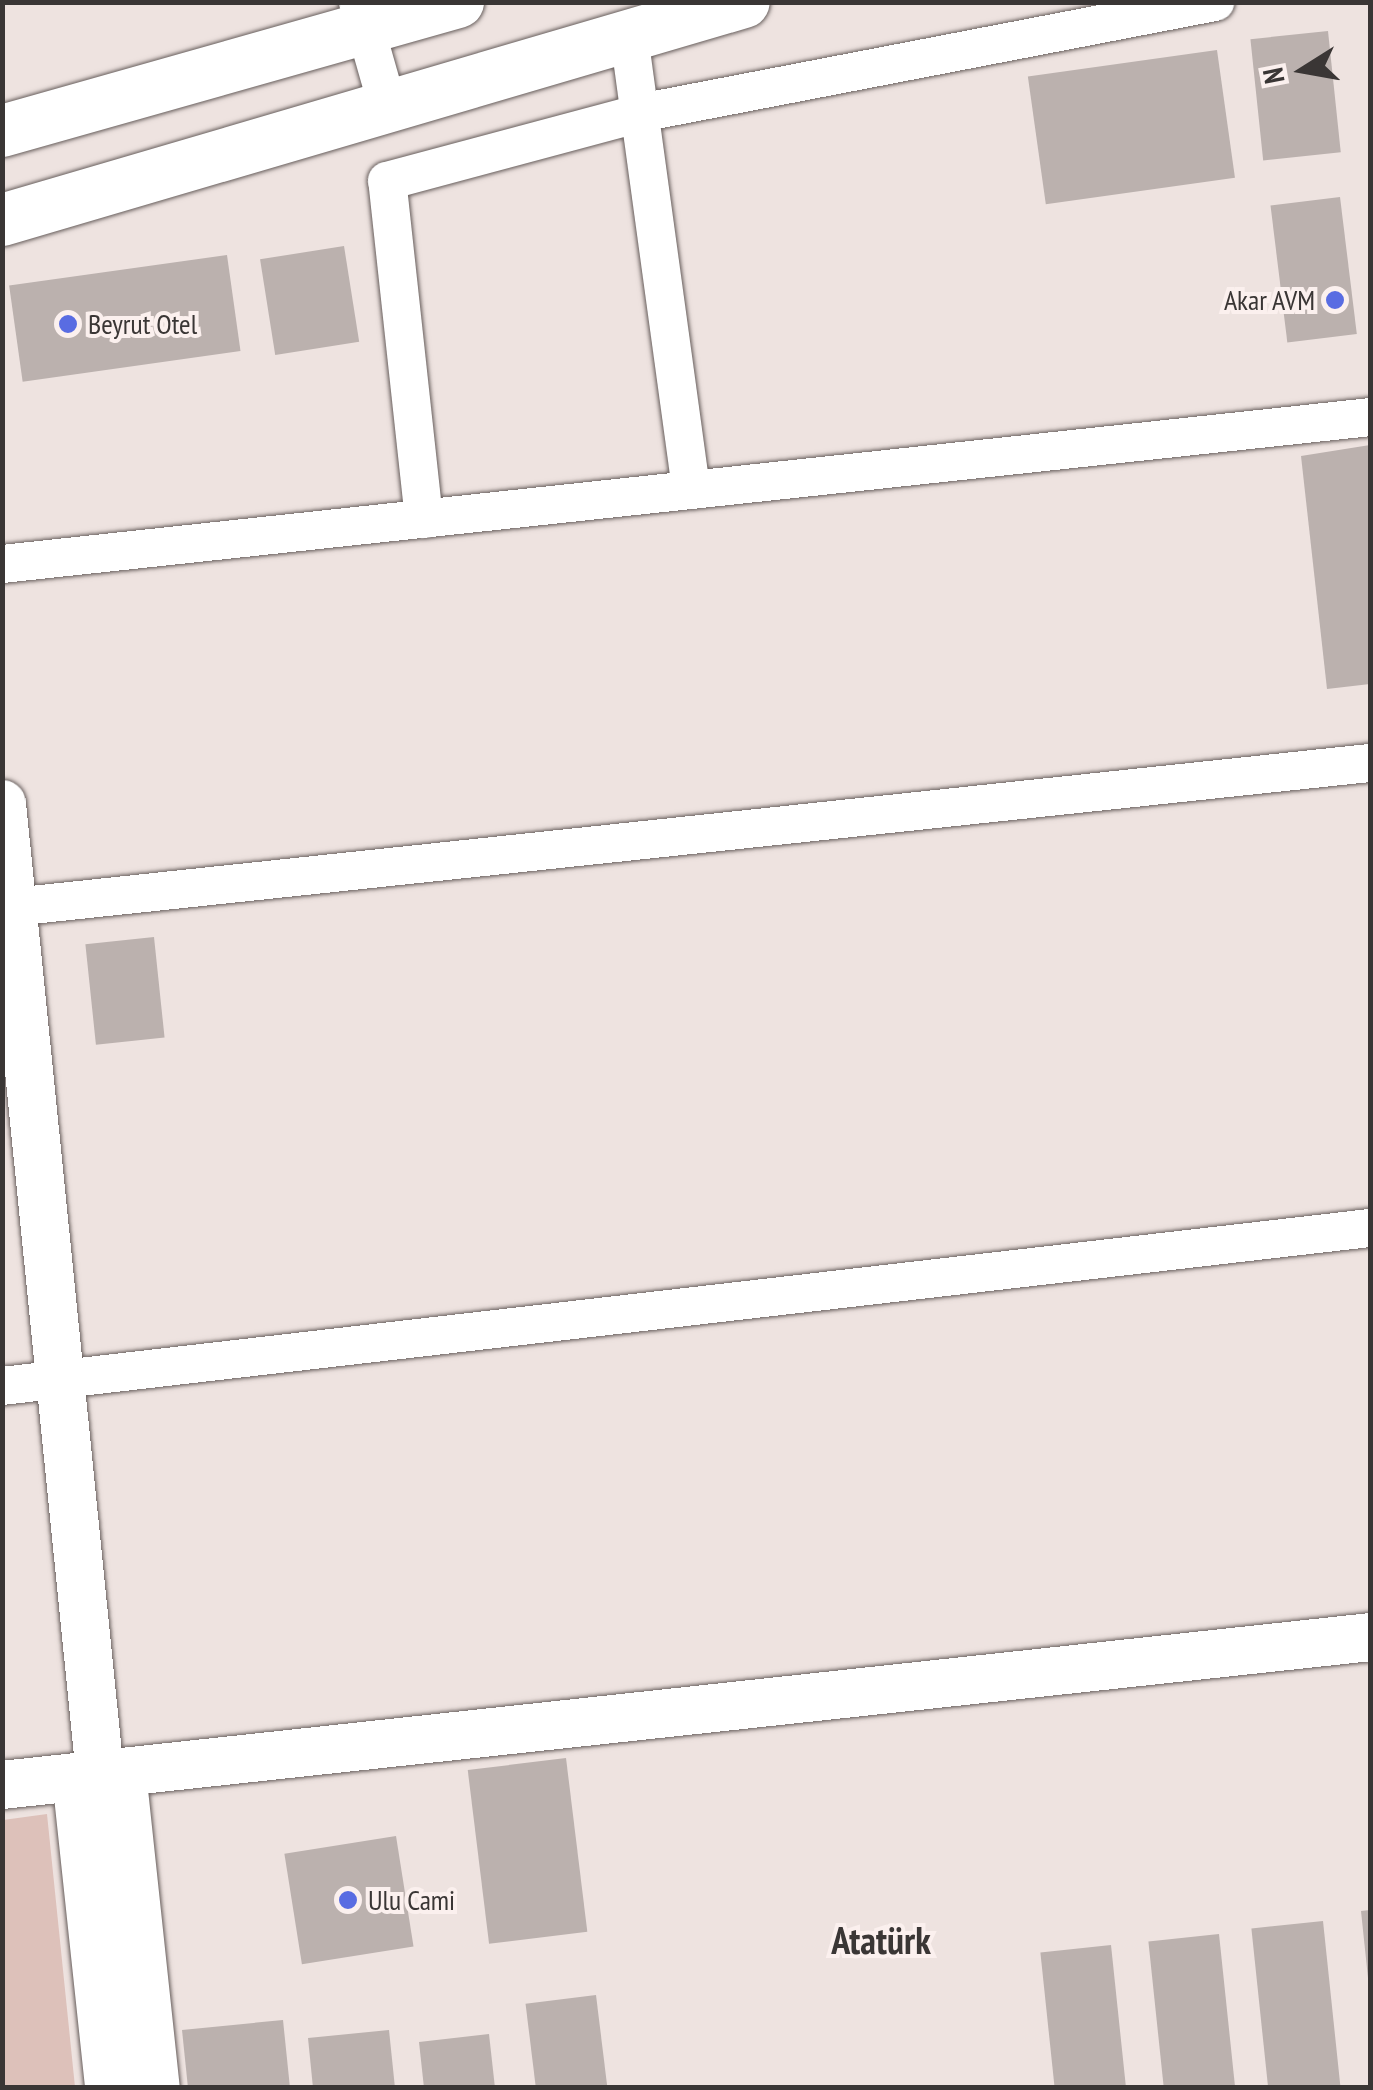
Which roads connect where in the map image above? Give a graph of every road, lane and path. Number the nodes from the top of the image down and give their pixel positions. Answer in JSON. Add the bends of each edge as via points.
{"nodes":[{"id":1,"x":458,"y":2,"type":"edge"},
{"id":2,"x":744,"y":2,"type":"edge"},
{"id":3,"x":1215,"y":2,"type":"edge"},
{"id":4,"x":362,"y":16,"type":"edge"},
{"id":5,"x":629,"y":36,"type":"junction"},
{"id":6,"x":388,"y":107,"type":"junction"},
{"id":7,"x":640,"y":113,"type":"junction"},
{"id":8,"x":2,"y":131,"type":"edge"},
{"id":9,"x":2,"y":220,"type":"edge"},
{"id":10,"x":1370,"y":416,"type":"edge"},
{"id":11,"x":692,"y":490,"type":"junction"},
{"id":12,"x":424,"y":518,"type":"junction"},
{"id":13,"x":2,"y":564,"type":"edge"},
{"id":14,"x":1370,"y":763,"type":"edge"},
{"id":15,"x":2,"y":804,"type":"edge"},
{"id":16,"x":10,"y":924,"type":"edge"},
{"id":17,"x":1370,"y":1228,"type":"edge"},
{"id":18,"x":61,"y":1380,"type":"junction"},
{"id":19,"x":2,"y":1386,"type":"edge"},
{"id":20,"x":1370,"y":1637,"type":"edge"},
{"id":21,"x":99,"y":1774,"type":"junction"},
{"id":22,"x":2,"y":1785,"type":"edge"},
{"id":23,"x":109,"y":2088,"type":"edge"},
{"id":24,"x":156,"y":2088,"type":"edge"}],
"edges":[{"from":1,"to":4,"type":"main road"},
{"from":2,"to":5,"type":"main road"},
{"from":3,"to":7,"type":"street"},
{"from":4,"to":6,"type":"street"},
{"from":4,"to":8,"type":"main road"},
{"from":5,"to":6,"type":"main road"},
{"from":5,"to":7,"type":"street"},
{"from":6,"to":9,"type":"main road"},
{"from":7,"to":11,"type":"street"},
{"from":7,"to":12,"type":"street","via":[[387,181]]},
{"from":10,"to":11,"type":"street"},
{"from":11,"to":12,"type":"street"},
{"from":12,"to":13,"type":"street"},
{"from":14,"to":16,"type":"street"},
{"from":15,"to":16,"type":"street"},
{"from":16,"to":18,"type":"street"},
{"from":17,"to":18,"type":"street"},
{"from":18,"to":19,"type":"street"},
{"from":18,"to":21,"type":"street"},
{"from":20,"to":21,"type":"street"},
{"from":21,"to":22,"type":"street"},
{"from":21,"to":23,"type":"street"},
{"from":21,"to":24,"type":"street"}]}
